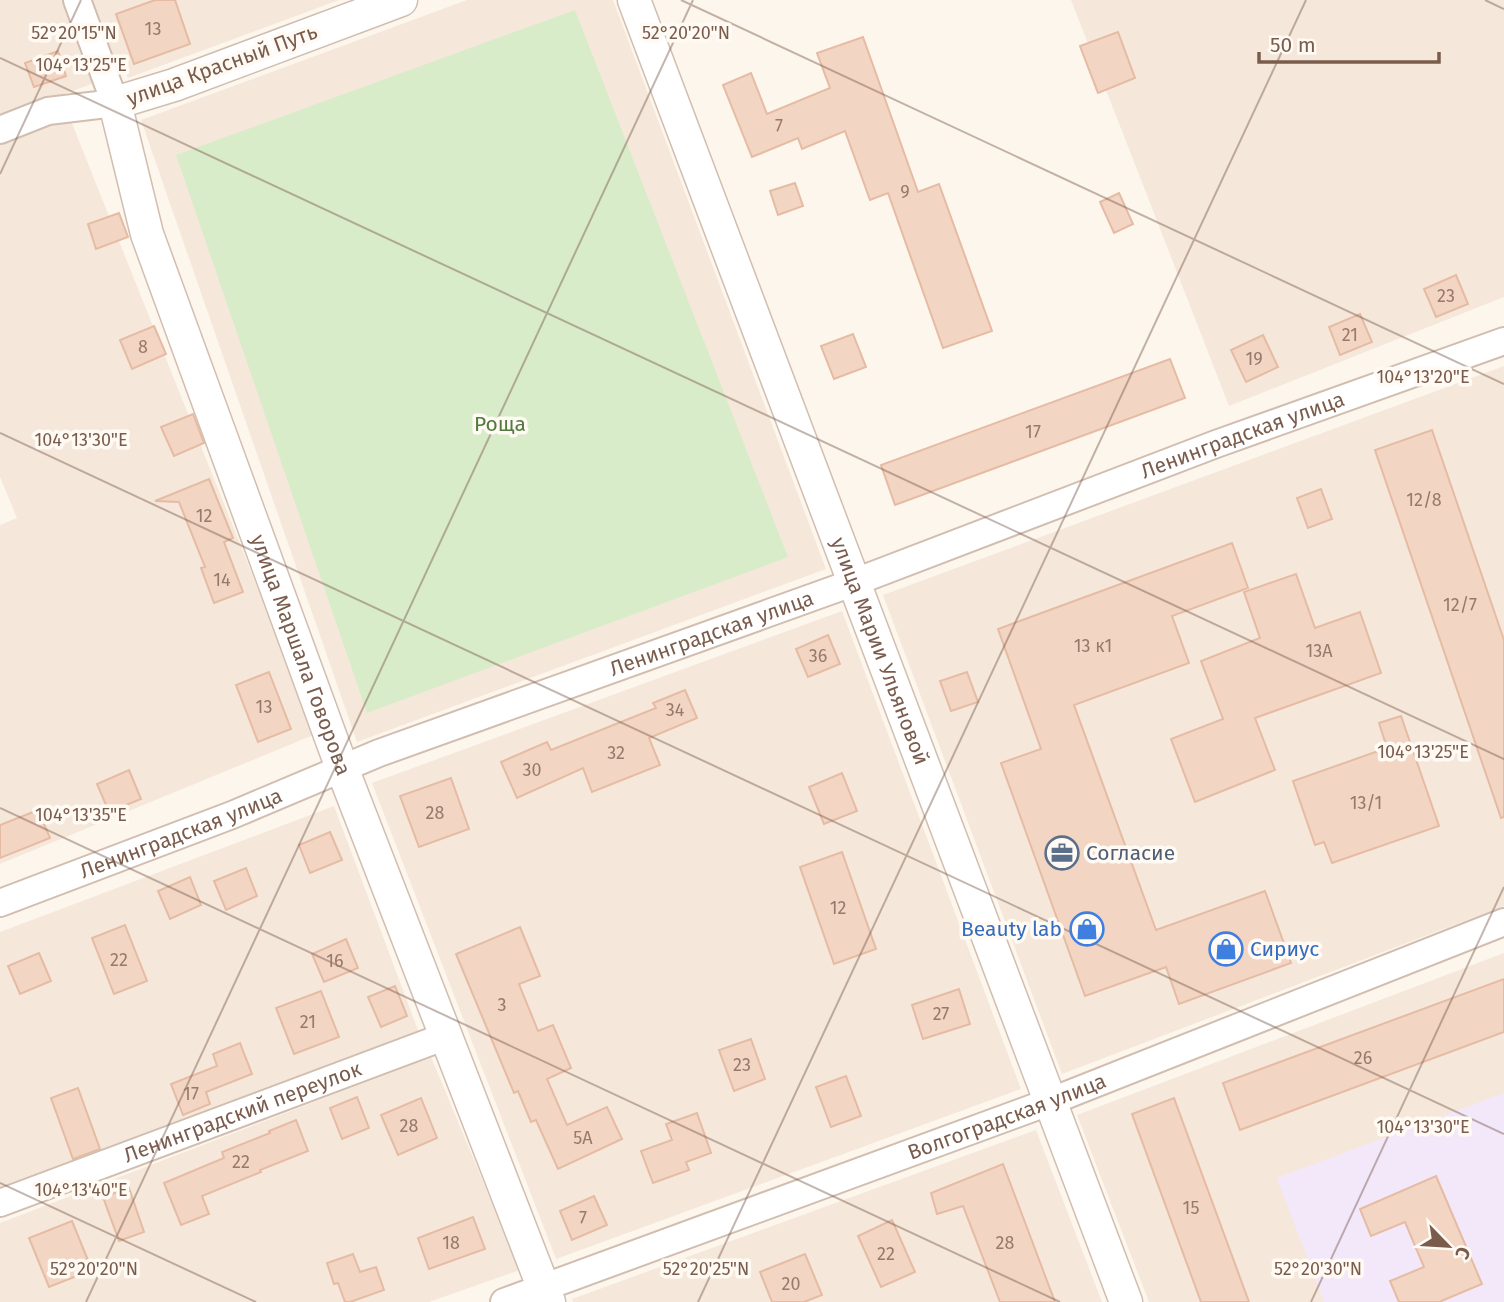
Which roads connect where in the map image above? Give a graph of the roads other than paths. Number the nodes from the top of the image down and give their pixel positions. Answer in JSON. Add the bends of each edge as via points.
{"nodes":[{"id":1,"x":77,"y":0,"type":"edge"},
{"id":2,"x":401,"y":0,"type":"edge"},
{"id":3,"x":634,"y":0,"type":"edge"},
{"id":4,"x":115,"y":103,"type":"junction"},
{"id":5,"x":0,"y":130,"type":"edge"},
{"id":6,"x":1504,"y":341,"type":"edge"},
{"id":7,"x":855,"y":582,"type":"junction"},
{"id":8,"x":342,"y":768,"type":"junction"},
{"id":9,"x":0,"y":903,"type":"edge"},
{"id":10,"x":1504,"y":922,"type":"edge"},
{"id":11,"x":446,"y":1036,"type":"junction"},
{"id":12,"x":1049,"y":1102,"type":"junction"},
{"id":13,"x":0,"y":1202,"type":"edge"},
{"id":14,"x":546,"y":1294,"type":"edge"},
{"id":15,"x":504,"y":1302,"type":"edge"},
{"id":16,"x":1126,"y":1302,"type":"edge"}],
"edges":[{"from":1,"to":4,"type":"street","name":"улица Маршала Говорова"},
{"from":2,"to":4,"type":"street","name":"улица Красный Путь"},
{"from":3,"to":7,"type":"street","name":"улица Марии Ульяновой"},
{"from":4,"to":5,"type":"street","name":"улица Красный Путь","via":[[48,111]]},
{"from":4,"to":8,"type":"street","name":"улица Маршала Говорова","via":[[147,234]]},
{"from":6,"to":7,"type":"street","name":"Ленинградская улица","via":[[1216,443]]},
{"from":7,"to":8,"type":"street","name":"Ленинградская улица"},
{"from":7,"to":12,"type":"street","name":"улица Марии Ульяновой"},
{"from":8,"to":9,"type":"street","name":"Ленинградская улица"},
{"from":8,"to":11,"type":"street","name":"улица Маршала Говорова"},
{"from":10,"to":12,"type":"street","name":"Волгоградская улица"},
{"from":11,"to":13,"type":"street","name":"Ленинградский переулок"},
{"from":11,"to":14,"type":"street","name":"улица Маршала Говорова"},
{"from":12,"to":14,"type":"street","name":"Волгоградская улица"},
{"from":12,"to":16,"type":"street","name":"улица Марии Ульяновой"},
{"from":14,"to":15,"type":"street","name":"Волгоградская улица"}]}
